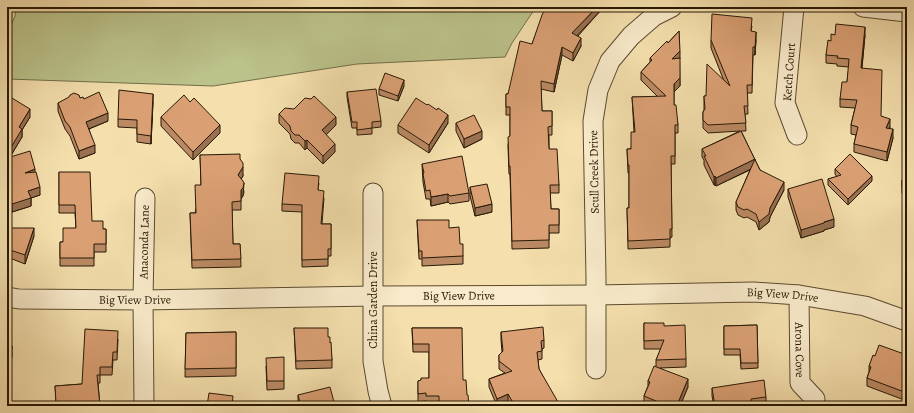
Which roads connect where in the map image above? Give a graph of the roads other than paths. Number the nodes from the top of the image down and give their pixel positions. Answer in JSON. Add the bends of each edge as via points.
{"nodes":[{"id":1,"x":672,"y":7,"type":"edge"},
{"id":2,"x":794,"y":7,"type":"edge"},
{"id":3,"x":863,"y":7,"type":"edge"},
{"id":4,"x":907,"y":12,"type":"edge"},
{"id":5,"x":797,"y":135,"type":"dead end"},
{"id":6,"x":373,"y":193,"type":"dead end"},
{"id":7,"x":145,"y":198,"type":"dead end"},
{"id":8,"x":596,"y":295,"type":"junction"},
{"id":9,"x":800,"y":295,"type":"junction"},
{"id":10,"x":374,"y":296,"type":"junction"},
{"id":11,"x":7,"y":297,"type":"edge"},
{"id":12,"x":143,"y":300,"type":"junction"},
{"id":13,"x":907,"y":321,"type":"edge"},
{"id":14,"x":596,"y":369,"type":"dead end"},
{"id":15,"x":815,"y":399,"type":"dead end"},
{"id":16,"x":144,"y":406,"type":"edge"},
{"id":17,"x":382,"y":406,"type":"edge"}],
"edges":[{"from":1,"to":8,"type":"street","name":"Scull Creek Drive","via":[[654,16],[631,36],[610,61],[598,90],[593,121]]},
{"from":2,"to":5,"type":"street","name":"Ketch Court","via":[[785,103]]},
{"from":3,"to":4,"type":"street"},
{"from":6,"to":10,"type":"street","name":"China Garden Drive"},
{"from":7,"to":12,"type":"street","name":"Anaconda Lane"},
{"from":8,"to":9,"type":"street","name":"Big View Drive","via":[[754,292]]},
{"from":8,"to":10,"type":"street","name":"Big View Drive"},
{"from":8,"to":14,"type":"street","name":"Scull Creek Drive"},
{"from":9,"to":13,"type":"street","name":"Big View Drive","via":[[865,306]]},
{"from":9,"to":15,"type":"street","name":"Arona Cove","via":[[800,382]]},
{"from":10,"to":12,"type":"street","name":"Big View Drive"},
{"from":10,"to":17,"type":"street","name":"China Garden Drive","via":[[373,361]]},
{"from":11,"to":12,"type":"street","name":"Big View Drive"},
{"from":12,"to":16,"type":"street","name":"Anaconda Lane"}]}
